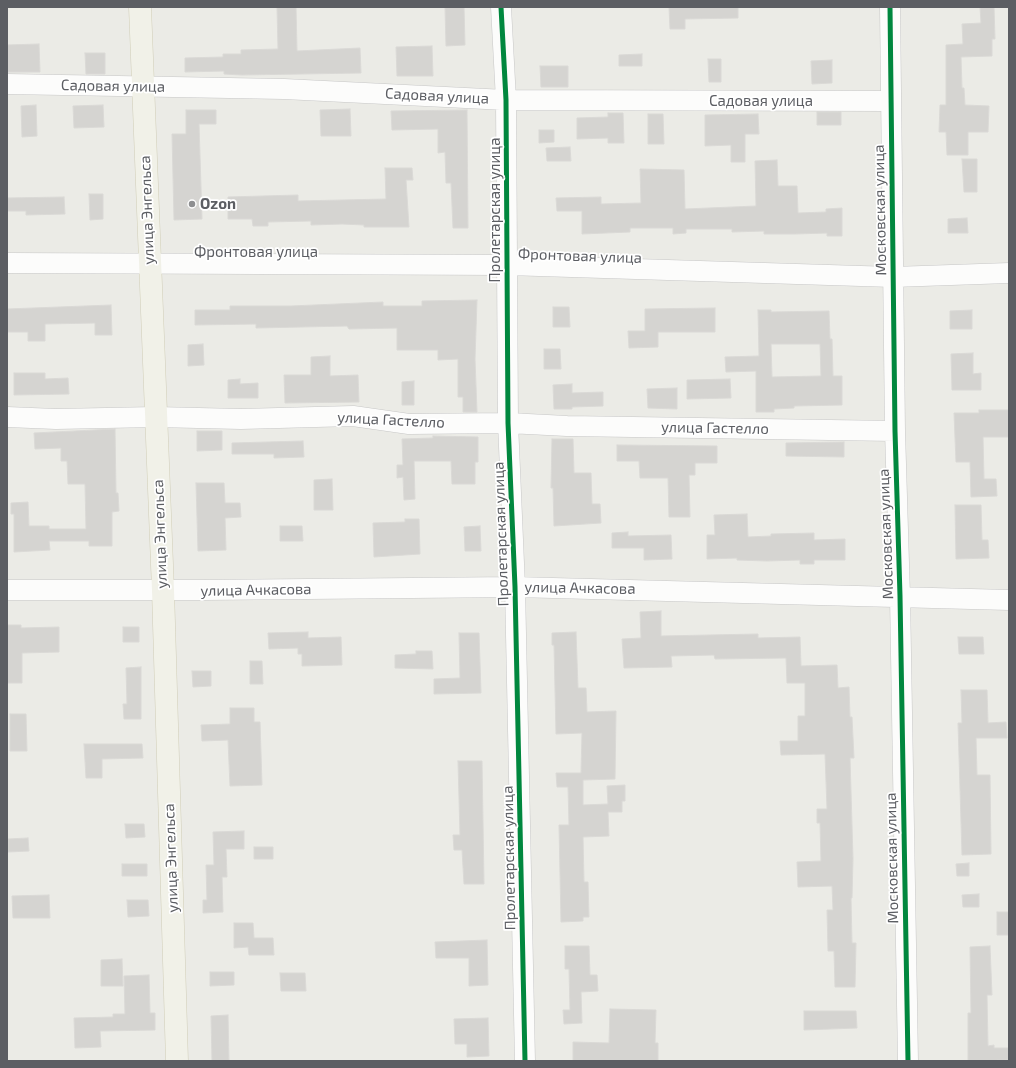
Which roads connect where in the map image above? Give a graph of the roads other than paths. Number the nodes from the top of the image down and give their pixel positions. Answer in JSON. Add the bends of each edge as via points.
{"nodes":[{"id":1,"x":140,"y":7,"type":"edge"},
{"id":2,"x":501,"y":7,"type":"edge"},
{"id":3,"x":890,"y":7,"type":"edge"},
{"id":4,"x":7,"y":84,"type":"edge"},
{"id":5,"x":143,"y":87,"type":"junction"},
{"id":6,"x":506,"y":100,"type":"junction"},
{"id":7,"x":891,"y":101,"type":"junction"},
{"id":8,"x":7,"y":263,"type":"edge"},
{"id":9,"x":149,"y":264,"type":"junction"},
{"id":10,"x":507,"y":266,"type":"junction"},
{"id":11,"x":1009,"y":274,"type":"edge"},
{"id":12,"x":893,"y":277,"type":"junction"},
{"id":13,"x":7,"y":417,"type":"edge"},
{"id":14,"x":155,"y":417,"type":"junction"},
{"id":15,"x":508,"y":423,"type":"junction"},
{"id":16,"x":895,"y":432,"type":"junction"},
{"id":17,"x":515,"y":587,"type":"junction"},
{"id":18,"x":7,"y":590,"type":"edge"},
{"id":19,"x":163,"y":590,"type":"junction"},
{"id":20,"x":900,"y":596,"type":"junction"},
{"id":21,"x":1009,"y":600,"type":"edge"},
{"id":22,"x":177,"y":1061,"type":"edge"},
{"id":23,"x":525,"y":1061,"type":"edge"},
{"id":24,"x":908,"y":1061,"type":"edge"}],
"edges":[{"from":1,"to":5,"type":"main road","name":"улица Энгельса"},
{"from":2,"to":6,"type":"street","name":"Пролетарская улица"},
{"from":3,"to":7,"type":"street","name":"Московская улица"},
{"from":4,"to":5,"type":"street","name":"Садовая улица"},
{"from":5,"to":6,"type":"street","name":"Садовая улица","via":[[284,89]]},
{"from":5,"to":9,"type":"main road","name":"улица Энгельса"},
{"from":6,"to":7,"type":"street","name":"Садовая улица"},
{"from":6,"to":10,"type":"street","name":"Пролетарская улица"},
{"from":7,"to":12,"type":"street","name":"Московская улица"},
{"from":8,"to":9,"type":"street","name":"Фронтовая улица"},
{"from":9,"to":10,"type":"street","name":"Фронтовая улица"},
{"from":9,"to":14,"type":"main road","name":"улица Энгельса"},
{"from":10,"to":12,"type":"street","name":"Фронтовая улица"},
{"from":10,"to":15,"type":"street","name":"Пролетарская улица"},
{"from":11,"to":12,"type":"street","name":"Фронтовая улица"},
{"from":12,"to":16,"type":"street","name":"Московская улица"},
{"from":13,"to":14,"type":"street","name":"улица Гастелло"},
{"from":14,"to":15,"type":"street","name":"улица Гастелло","via":[[241,419],[353,416],[409,424]]},
{"from":14,"to":19,"type":"main road","name":"улица Энгельса"},
{"from":15,"to":16,"type":"street","name":"улица Гастелло"},
{"from":15,"to":17,"type":"street","name":"Пролетарская улица"},
{"from":16,"to":20,"type":"street","name":"Московская улица"},
{"from":17,"to":19,"type":"street","name":"улица Ачкасова"},
{"from":17,"to":20,"type":"street","name":"улица Ачкасова"},
{"from":17,"to":23,"type":"street","name":"Пролетарская улица"},
{"from":18,"to":19,"type":"street","name":"улица Ачкасова"},
{"from":19,"to":22,"type":"main road","name":"улица Энгельса"},
{"from":20,"to":21,"type":"street","name":"улица Ачкасова"},
{"from":20,"to":24,"type":"street","name":"Московская улица"}]}
